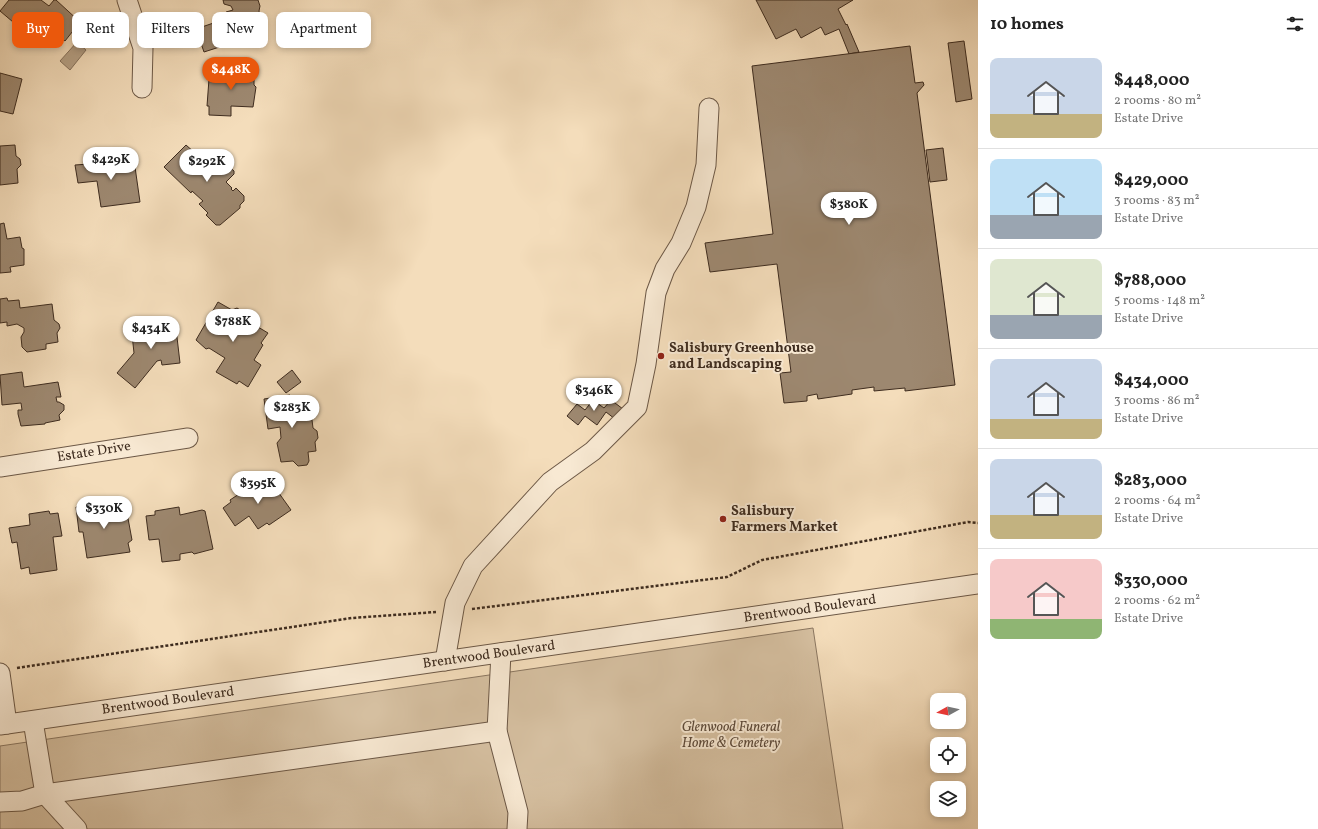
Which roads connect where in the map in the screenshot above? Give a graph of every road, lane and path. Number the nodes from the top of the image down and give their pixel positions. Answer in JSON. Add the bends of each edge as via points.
{"nodes":[{"id":1,"x":127,"y":0,"type":"edge"},
{"id":2,"x":142,"y":88,"type":"dead end"},
{"id":3,"x":709,"y":108,"type":"dead end"},
{"id":4,"x":188,"y":438,"type":"dead end"},
{"id":5,"x":0,"y":467,"type":"edge"},
{"id":6,"x":978,"y":523,"type":"edge"},
{"id":7,"x":978,"y":584,"type":"edge"},
{"id":8,"x":454,"y":613,"type":"junction"},
{"id":9,"x":501,"y":653,"type":"junction"},
{"id":10,"x":445,"y":661,"type":"junction"},
{"id":11,"x":6,"y":671,"type":"edge"},
{"id":12,"x":33,"y":721,"type":"junction"},
{"id":13,"x":4,"y":725,"type":"edge"},
{"id":14,"x":497,"y":731,"type":"junction"},
{"id":15,"x":45,"y":794,"type":"junction"},
{"id":16,"x":0,"y":802,"type":"edge"},
{"id":17,"x":77,"y":829,"type":"edge"},
{"id":18,"x":517,"y":829,"type":"edge"}],
"edges":[{"from":1,"to":2,"type":"street","via":[[143,48]]},
{"from":3,"to":8,"type":"street","via":[[706,165],[696,207],[656,293],[637,407],[593,451],[550,482],[513,520],[473,566],[455,603]]},
{"from":4,"to":5,"type":"street","name":"Estate Drive"},
{"from":6,"to":8,"type":"path","via":[[968,522],[762,560],[727,577],[468,609]]},
{"from":7,"to":9,"type":"street","name":"Brentwood Boulevard"},
{"from":8,"to":10,"type":"street"},
{"from":8,"to":11,"type":"path","via":[[422,612],[352,618]]},
{"from":9,"to":10,"type":"street","name":"Brentwood Boulevard"},
{"from":9,"to":14,"type":"street"},
{"from":10,"to":12,"type":"street","name":"Brentwood Boulevard"},
{"from":11,"to":13,"type":"street"},
{"from":12,"to":13,"type":"street","name":"Brentwood Boulevard"},
{"from":12,"to":15,"type":"street"},
{"from":14,"to":15,"type":"street"},
{"from":14,"to":18,"type":"street","via":[[518,812]]},
{"from":15,"to":16,"type":"street","via":[[22,801]]},
{"from":15,"to":17,"type":"street"}]}
